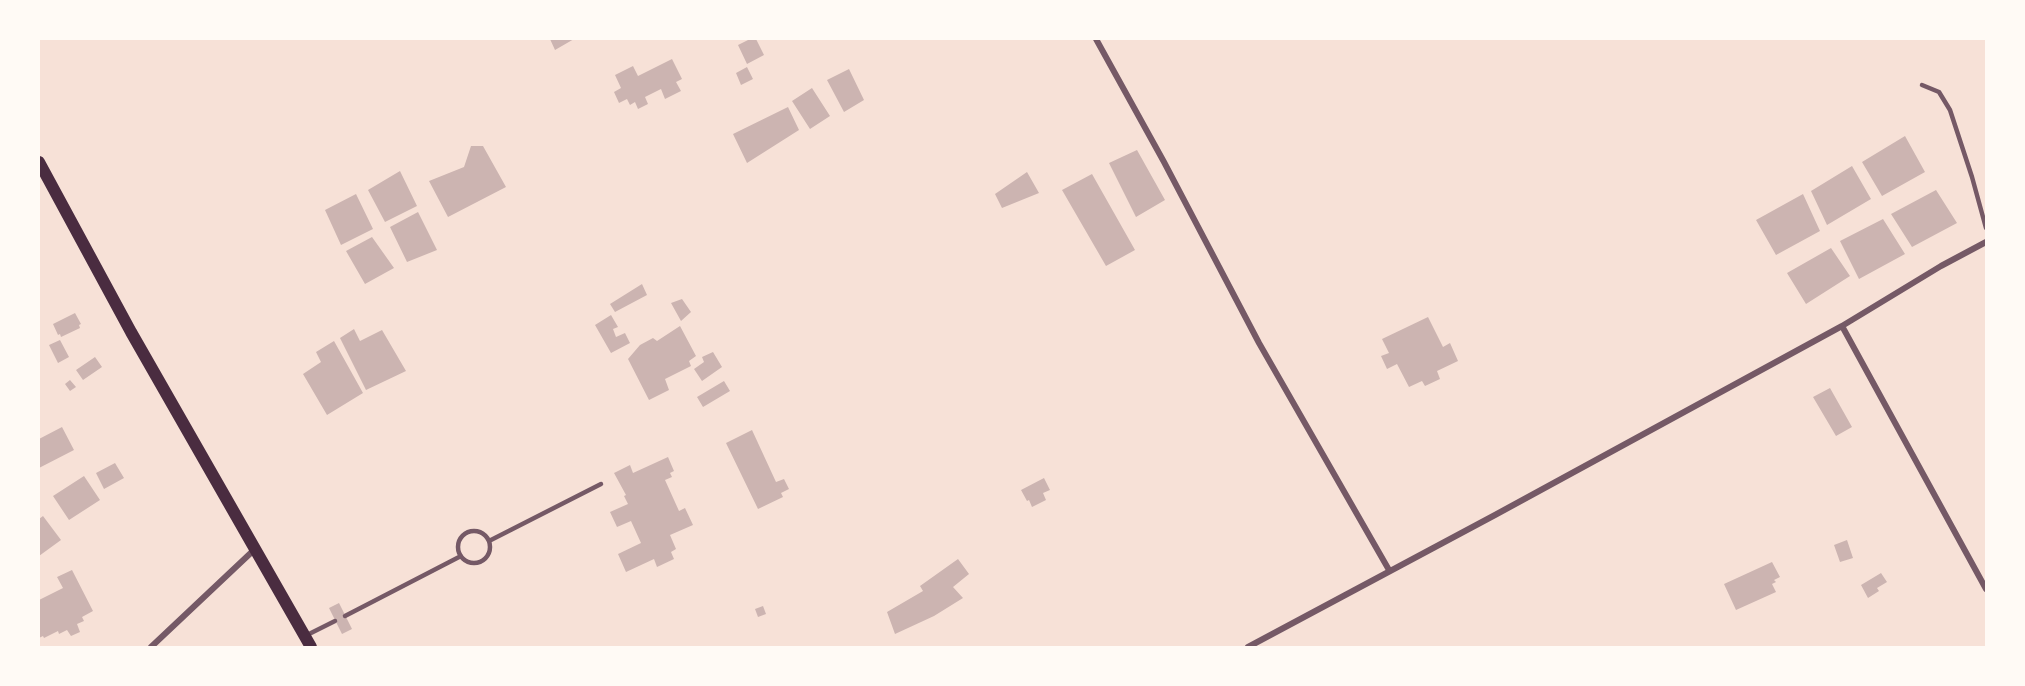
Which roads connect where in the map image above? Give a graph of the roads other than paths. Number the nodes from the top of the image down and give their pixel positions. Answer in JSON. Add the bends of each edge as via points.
{"nodes":[{"id":1,"x":1096,"y":39,"type":"edge"},
{"id":2,"x":1922,"y":85,"type":"dead end"},
{"id":3,"x":39,"y":162,"type":"edge"},
{"id":4,"x":1986,"y":228,"type":"edge"},
{"id":5,"x":1986,"y":242,"type":"edge"},
{"id":6,"x":1842,"y":326,"type":"junction"},
{"id":7,"x":601,"y":484,"type":"dead end"},
{"id":8,"x":489,"y":541,"type":"junction"},
{"id":9,"x":255,"y":549,"type":"junction"},
{"id":10,"x":461,"y":556,"type":"junction"},
{"id":11,"x":1389,"y":570,"type":"junction"},
{"id":12,"x":1986,"y":589,"type":"edge"},
{"id":13,"x":345,"y":616,"type":"dead end"},
{"id":14,"x":335,"y":621,"type":"dead end"},
{"id":15,"x":308,"y":642,"type":"edge"},
{"id":16,"x":151,"y":647,"type":"edge"},
{"id":17,"x":1248,"y":647,"type":"edge"}],
"edges":[{"from":1,"to":11,"type":"street","via":[[1264,353]]},
{"from":2,"to":4,"type":"lane","via":[[1939,92],[1950,110]]},
{"from":3,"to":9,"type":"main road"},
{"from":5,"to":6,"type":"street"},
{"from":6,"to":11,"type":"street"},
{"from":6,"to":12,"type":"street"},
{"from":7,"to":8,"type":"lane"},
{"from":8,"to":10,"type":"lane","via":[[490,549],[483,560],[471,562]]},
{"from":8,"to":10,"type":"lane","via":[[482,532],[469,531],[458,545]]},
{"from":9,"to":15,"type":"main road"},
{"from":9,"to":16,"type":"street"},
{"from":10,"to":13,"type":"lane"},
{"from":11,"to":17,"type":"street"},
{"from":14,"to":15,"type":"lane"}]}
